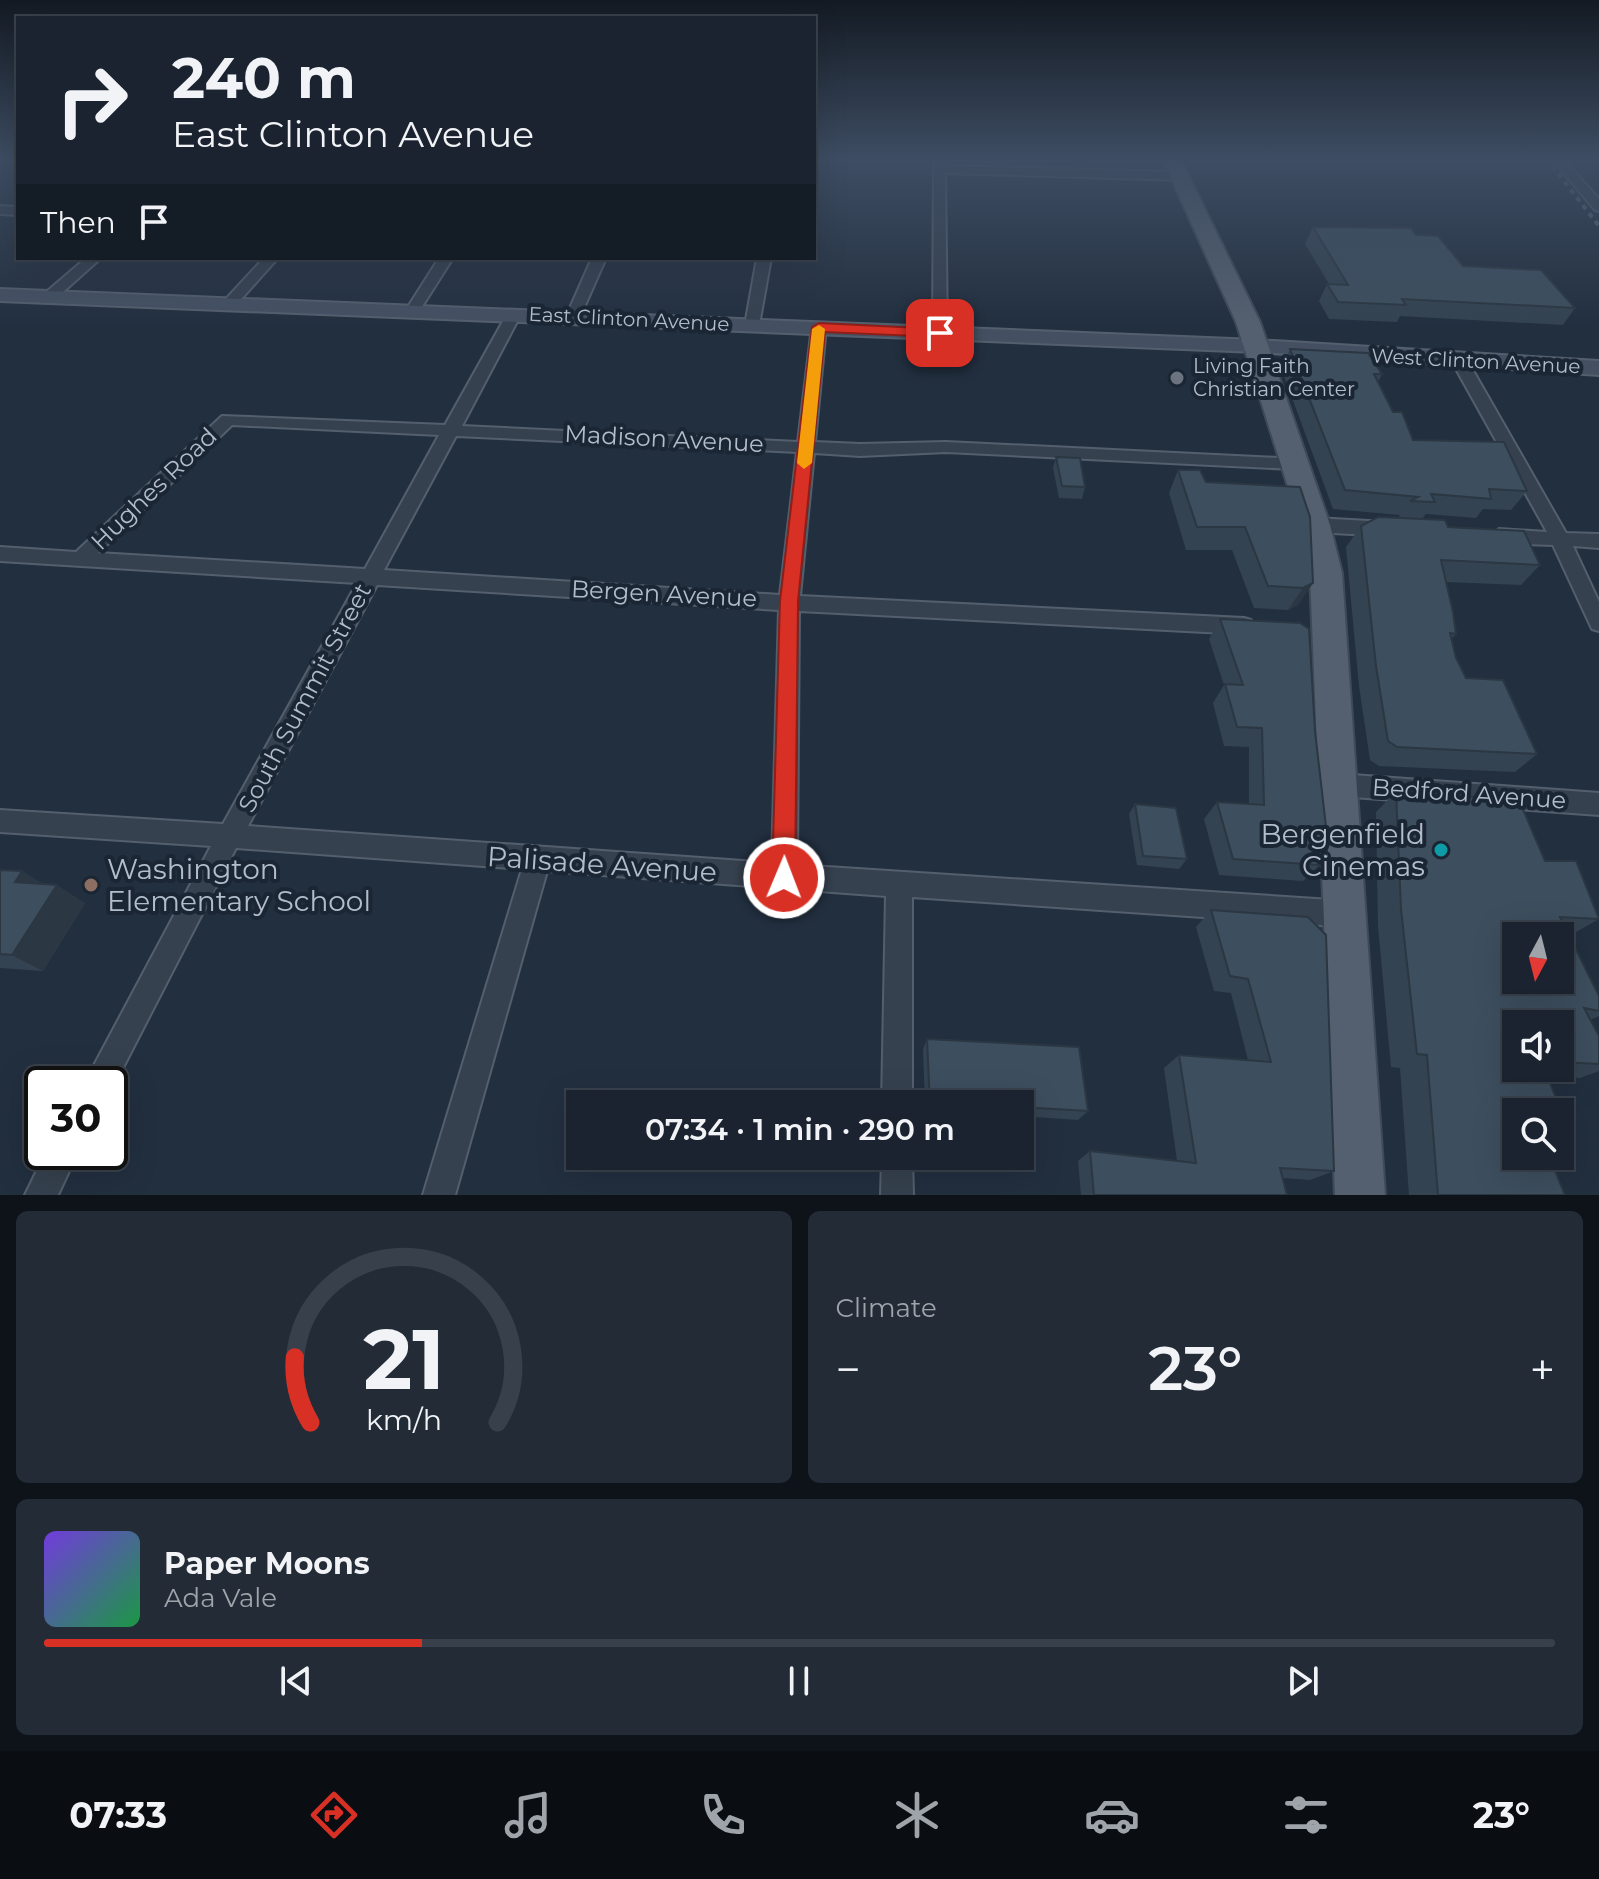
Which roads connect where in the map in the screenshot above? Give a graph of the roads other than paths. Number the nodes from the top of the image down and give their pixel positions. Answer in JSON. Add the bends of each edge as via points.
{"nodes":[{"id":1,"x":939,"y":214,"type":"edge"},
{"id":2,"x":1196,"y":214,"type":"edge"},
{"id":3,"x":92,"y":260,"type":"edge"},
{"id":4,"x":269,"y":260,"type":"edge"},
{"id":5,"x":445,"y":260,"type":"edge"},
{"id":6,"x":598,"y":260,"type":"edge"},
{"id":7,"x":764,"y":260,"type":"edge"},
{"id":8,"x":0,"y":295,"type":"edge"},
{"id":9,"x":49,"y":297,"type":"junction"},
{"id":10,"x":230,"y":303,"type":"junction"},
{"id":11,"x":413,"y":310,"type":"junction"},
{"id":12,"x":514,"y":314,"type":"junction"},
{"id":13,"x":573,"y":317,"type":"junction"},
{"id":14,"x":752,"y":325,"type":"junction"},
{"id":15,"x":819,"y":327,"type":"junction"},
{"id":16,"x":940,"y":333,"type":"junction"},
{"id":17,"x":1257,"y":346,"type":"junction"},
{"id":18,"x":1459,"y":360,"type":"junction"},
{"id":19,"x":1599,"y":368,"type":"edge"},
{"id":20,"x":228,"y":420,"type":"joint"},
{"id":21,"x":451,"y":429,"type":"junction"},
{"id":22,"x":806,"y":446,"type":"junction"},
{"id":23,"x":1293,"y":463,"type":"junction"},
{"id":24,"x":1315,"y":525,"type":"junction"},
{"id":25,"x":1407,"y":530,"type":"edge"},
{"id":26,"x":1483,"y":535,"type":"edge"},
{"id":27,"x":1559,"y":539,"type":"junction"},
{"id":28,"x":1599,"y":541,"type":"edge"},
{"id":29,"x":0,"y":554,"type":"edge"},
{"id":30,"x":81,"y":558,"type":"junction"},
{"id":31,"x":371,"y":576,"type":"junction"},
{"id":32,"x":789,"y":601,"type":"junction"},
{"id":33,"x":1599,"y":623,"type":"edge"},
{"id":34,"x":1266,"y":627,"type":"edge"},
{"id":35,"x":1339,"y":785,"type":"junction"},
{"id":36,"x":1599,"y":804,"type":"edge"},
{"id":37,"x":0,"y":821,"type":"edge"},
{"id":38,"x":230,"y":835,"type":"junction"},
{"id":39,"x":537,"y":860,"type":"junction"},
{"id":40,"x":784,"y":878,"type":"junction"},
{"id":41,"x":899,"y":886,"type":"junction"},
{"id":42,"x":1347,"y":914,"type":"junction"},
{"id":43,"x":108,"y":1066,"type":"edge"},
{"id":44,"x":897,"y":1090,"type":"edge"},
{"id":45,"x":54,"y":1170,"type":"edge"},
{"id":46,"x":897,"y":1170,"type":"edge"},
{"id":47,"x":41,"y":1195,"type":"edge"},
{"id":48,"x":439,"y":1195,"type":"edge"},
{"id":49,"x":897,"y":1195,"type":"edge"},
{"id":50,"x":1360,"y":1195,"type":"edge"}],
"edges":[{"from":1,"to":16,"type":"street"},
{"from":2,"to":17,"type":"main road"},
{"from":3,"to":9,"type":"street"},
{"from":4,"to":10,"type":"street"},
{"from":5,"to":11,"type":"street"},
{"from":6,"to":13,"type":"street"},
{"from":7,"to":14,"type":"street"},
{"from":8,"to":9,"type":"street","name":"East Clinton Avenue"},
{"from":9,"to":10,"type":"street","name":"East Clinton Avenue"},
{"from":10,"to":11,"type":"street","name":"East Clinton Avenue"},
{"from":11,"to":12,"type":"street","name":"East Clinton Avenue"},
{"from":12,"to":13,"type":"street","name":"East Clinton Avenue"},
{"from":12,"to":21,"type":"street","name":"South Summit Street"},
{"from":13,"to":14,"type":"street","name":"East Clinton Avenue"},
{"from":14,"to":15,"type":"street","name":"East Clinton Avenue"},
{"from":15,"to":16,"type":"street","name":"East Clinton Avenue"},
{"from":15,"to":22,"type":"street"},
{"from":16,"to":17,"type":"street","name":"East Clinton Avenue"},
{"from":17,"to":18,"type":"street","name":"West Clinton Avenue"},
{"from":17,"to":23,"type":"main road"},
{"from":18,"to":19,"type":"street","name":"West Clinton Avenue"},
{"from":18,"to":27,"type":"street"},
{"from":20,"to":21,"type":"street","name":"Madison Avenue"},
{"from":20,"to":30,"type":"street","name":"Hughes Road"},
{"from":21,"to":22,"type":"street","name":"Madison Avenue"},
{"from":21,"to":31,"type":"street","name":"South Summit Street"},
{"from":22,"to":23,"type":"street","name":"Madison Avenue"},
{"from":22,"to":32,"type":"street"},
{"from":23,"to":24,"type":"main road"},
{"from":24,"to":25,"type":"street"},
{"from":24,"to":35,"type":"main road","via":[[1326,573],[1320,629]]},
{"from":26,"to":27,"type":"street"},
{"from":27,"to":28,"type":"street"},
{"from":27,"to":33,"type":"street"},
{"from":29,"to":30,"type":"street","name":"Bergen Avenue"},
{"from":30,"to":31,"type":"street","name":"Bergen Avenue"},
{"from":31,"to":32,"type":"street","name":"Bergen Avenue"},
{"from":31,"to":38,"type":"street","name":"South Summit Street"},
{"from":32,"to":34,"type":"street","name":"Bergen Avenue"},
{"from":32,"to":40,"type":"street"},
{"from":35,"to":36,"type":"street","name":"Bedford Avenue"},
{"from":35,"to":42,"type":"main road"},
{"from":37,"to":38,"type":"street","name":"Palisade Avenue"},
{"from":38,"to":39,"type":"street","name":"Palisade Avenue"},
{"from":38,"to":43,"type":"street","name":"South Summit Street"},
{"from":39,"to":40,"type":"street","name":"Palisade Avenue"},
{"from":39,"to":48,"type":"street"},
{"from":40,"to":41,"type":"street","name":"Palisade Avenue"},
{"from":41,"to":42,"type":"street","name":"Palisade Avenue"},
{"from":41,"to":44,"type":"street"},
{"from":42,"to":50,"type":"main road"},
{"from":45,"to":47,"type":"street"},
{"from":46,"to":49,"type":"street"}]}
